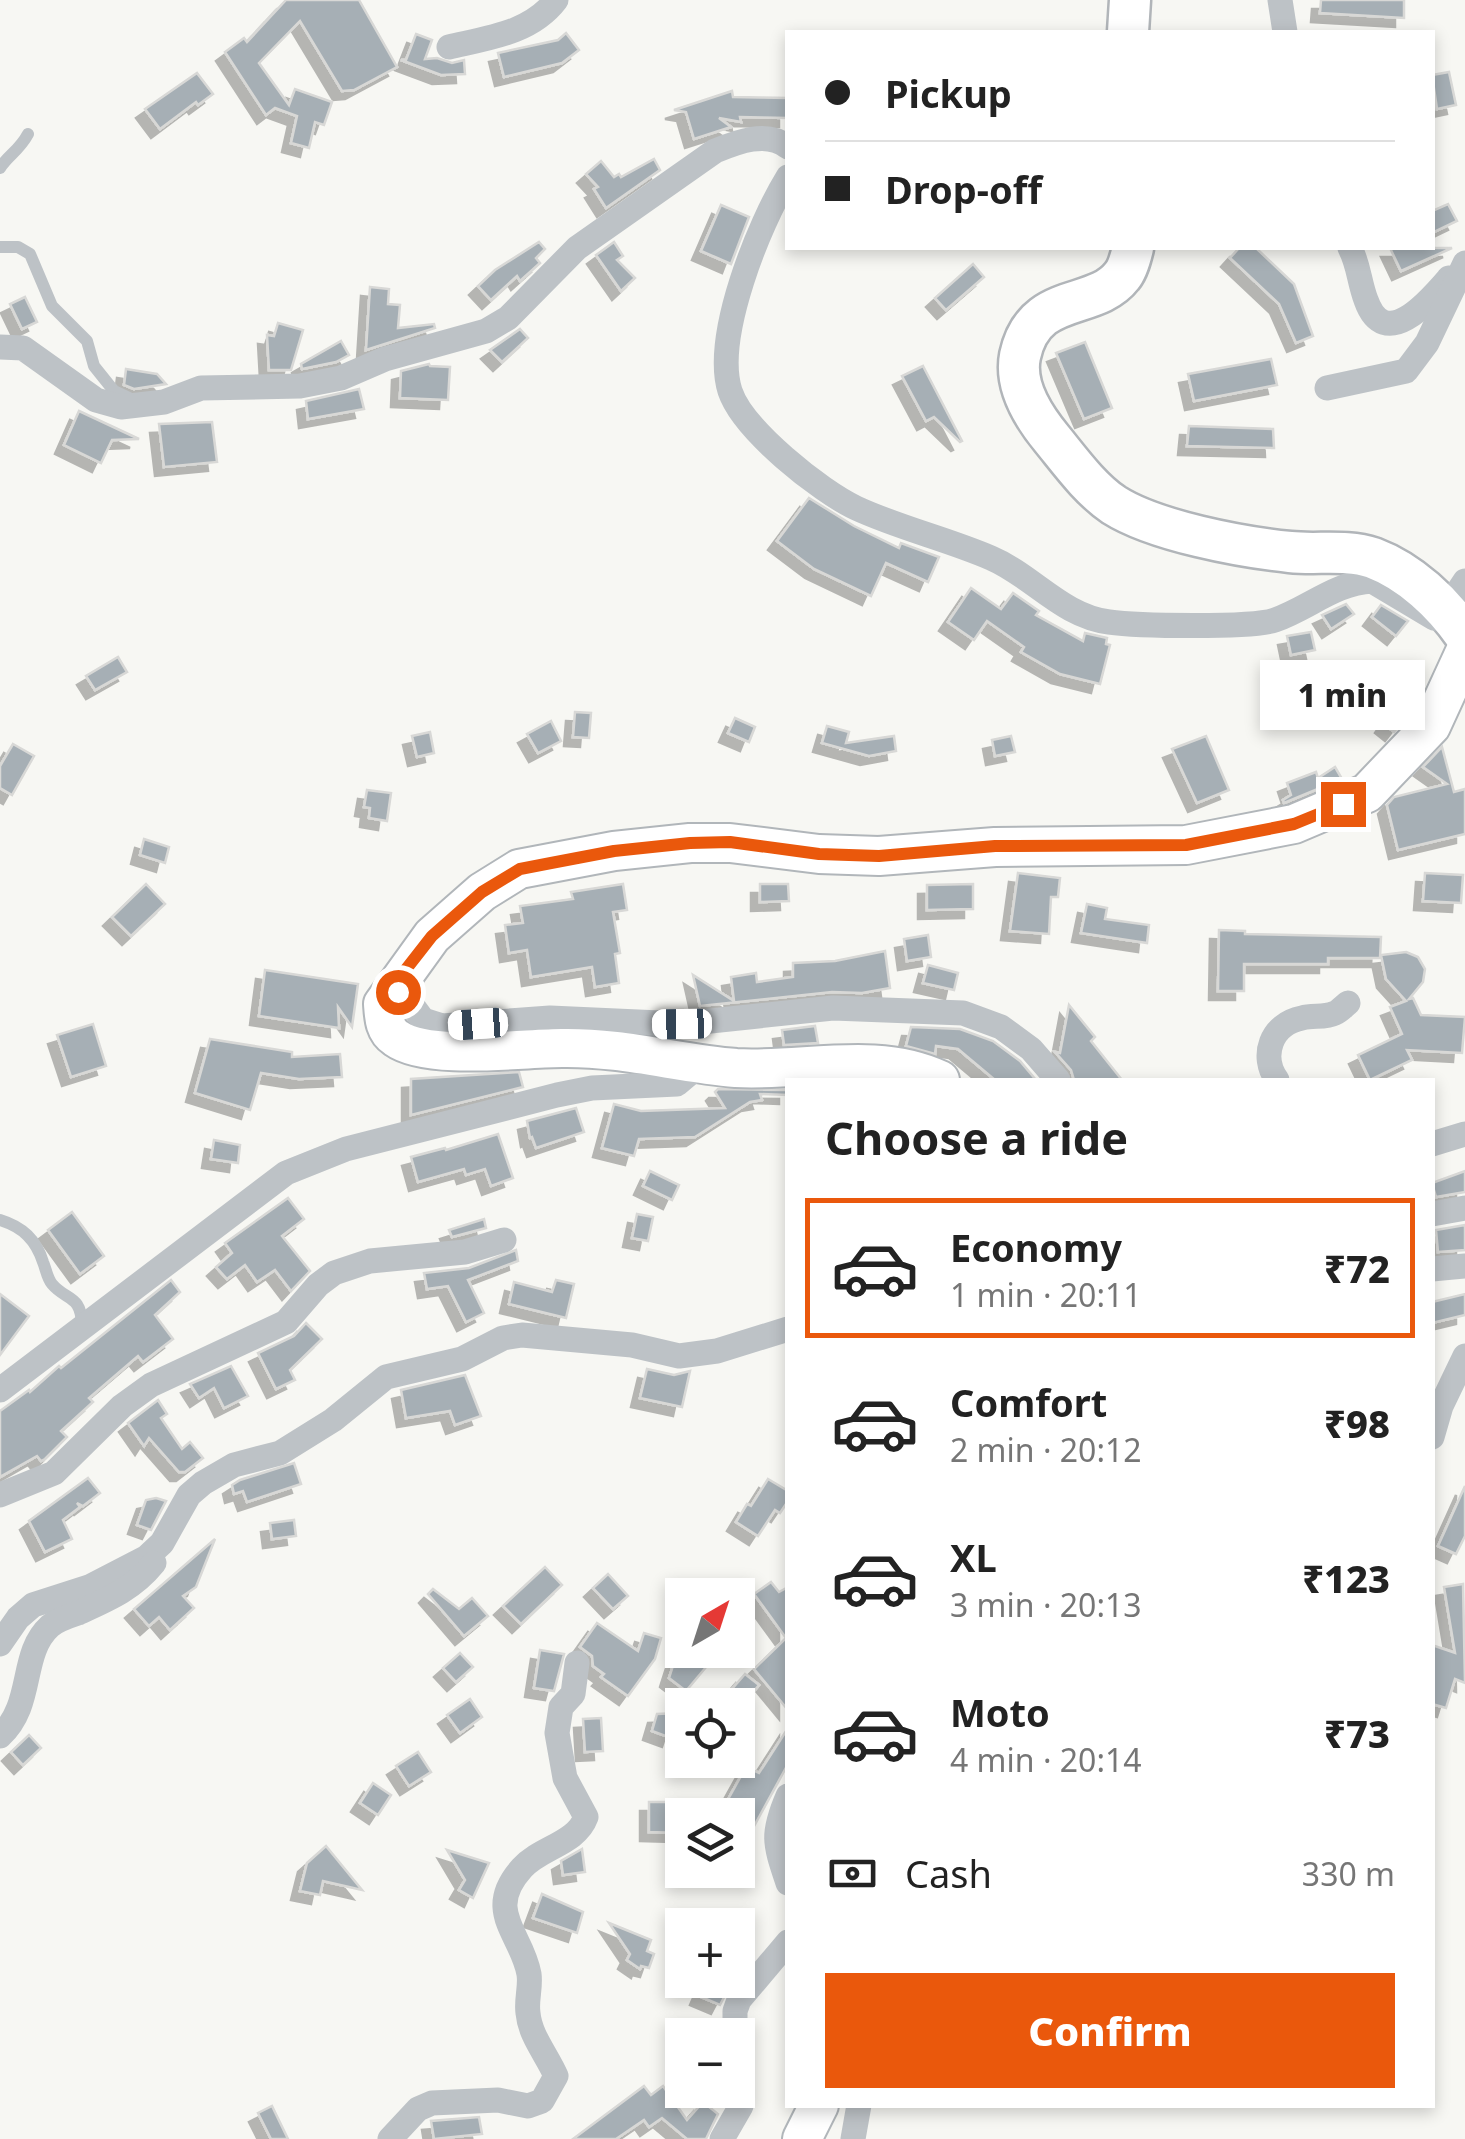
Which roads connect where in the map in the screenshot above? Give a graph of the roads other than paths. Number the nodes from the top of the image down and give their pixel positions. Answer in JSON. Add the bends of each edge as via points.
{"nodes":[{"id":1,"x":556,"y":0,"type":"edge"},
{"id":2,"x":1130,"y":0,"type":"edge"},
{"id":3,"x":1280,"y":0,"type":"edge"},
{"id":4,"x":1128,"y":30,"type":"edge"},
{"id":5,"x":1285,"y":30,"type":"edge"},
{"id":6,"x":449,"y":48,"type":"dead end"},
{"id":7,"x":28,"y":134,"type":"dead end"},
{"id":8,"x":785,"y":146,"type":"edge"},
{"id":9,"x":0,"y":168,"type":"edge"},
{"id":10,"x":785,"y":182,"type":"edge"},
{"id":11,"x":0,"y":247,"type":"edge"},
{"id":12,"x":1132,"y":250,"type":"edge"},
{"id":13,"x":1351,"y":250,"type":"edge"},
{"id":14,"x":1465,"y":261,"type":"edge"},
{"id":15,"x":0,"y":346,"type":"edge"},
{"id":16,"x":1326,"y":388,"type":"dead end"},
{"id":17,"x":164,"y":402,"type":"junction"},
{"id":18,"x":1461,"y":635,"type":"edge"},
{"id":19,"x":389,"y":991,"type":"junction"},
{"id":20,"x":1348,"y":1003,"type":"dead end"},
{"id":21,"x":702,"y":1063,"type":"junction"},
{"id":22,"x":936,"y":1078,"type":"edge"},
{"id":23,"x":1056,"y":1078,"type":"edge"},
{"id":24,"x":1276,"y":1078,"type":"edge"},
{"id":25,"x":1465,"y":1134,"type":"edge"},
{"id":26,"x":1435,"y":1143,"type":"edge"},
{"id":27,"x":1465,"y":1208,"type":"edge"},
{"id":28,"x":1435,"y":1213,"type":"edge"},
{"id":29,"x":0,"y":1220,"type":"edge"},
{"id":30,"x":504,"y":1240,"type":"dead end"},
{"id":31,"x":1465,"y":1266,"type":"edge"},
{"id":32,"x":1435,"y":1269,"type":"edge"},
{"id":33,"x":82,"y":1328,"type":"junction"},
{"id":34,"x":785,"y":1329,"type":"edge"},
{"id":35,"x":1465,"y":1356,"type":"edge"},
{"id":36,"x":0,"y":1390,"type":"edge"},
{"id":37,"x":1435,"y":1426,"type":"edge"},
{"id":38,"x":0,"y":1495,"type":"edge"},
{"id":39,"x":181,"y":1506,"type":"junction"},
{"id":40,"x":0,"y":1644,"type":"edge"},
{"id":41,"x":578,"y":1663,"type":"dead end"},
{"id":42,"x":0,"y":1736,"type":"edge"},
{"id":43,"x":785,"y":1804,"type":"edge"},
{"id":44,"x":785,"y":1875,"type":"edge"},
{"id":45,"x":785,"y":1945,"type":"edge"},
{"id":46,"x":735,"y":2018,"type":"edge"},
{"id":47,"x":740,"y":2108,"type":"edge"},
{"id":48,"x":817,"y":2108,"type":"edge"},
{"id":49,"x":858,"y":2108,"type":"edge"},
{"id":50,"x":390,"y":2139,"type":"edge"},
{"id":51,"x":722,"y":2139,"type":"edge"},
{"id":52,"x":802,"y":2139,"type":"edge"},
{"id":53,"x":853,"y":2139,"type":"edge"}],
"edges":[{"from":1,"to":6,"type":"street","via":[[544,16],[512,32]]},
{"from":2,"to":4,"type":"highway"},
{"from":3,"to":5,"type":"street"},
{"from":7,"to":9,"type":"lane"},
{"from":8,"to":17,"type":"street","via":[[769,138],[715,151],[577,248],[508,318],[486,331],[340,378],[300,386],[201,388]]},
{"from":10,"to":18,"type":"street","via":[[746,263],[726,365],[744,417],[824,490],[993,558],[1081,615],[1109,622],[1268,622],[1372,581]]},
{"from":11,"to":17,"type":"lane","via":[[18,246],[30,254],[52,306],[84,337],[94,366],[114,391]]},
{"from":12,"to":18,"type":"highway","via":[[1122,276],[1055,306],[1032,329],[1020,355],[1018,380],[1030,406],[1080,472],[1111,503],[1137,517],[1234,545],[1372,558],[1399,571]]},
{"from":13,"to":14,"type":"street","via":[[1367,306],[1388,322],[1415,314]]},
{"from":14,"to":16,"type":"street","via":[[1411,366]]},
{"from":15,"to":17,"type":"street","via":[[23,348],[104,404]]},
{"from":18,"to":19,"type":"main road","via":[[1430,726],[1368,793],[1294,824],[1186,845],[995,846],[879,856],[730,842],[614,851],[520,869],[482,892],[432,936]]},
{"from":19,"to":21,"type":"main road","via":[[384,1024],[394,1038],[412,1045],[491,1053],[628,1050]]},
{"from":19,"to":23,"type":"street","via":[[403,994],[422,1020],[442,1026],[550,1018],[682,1024],[833,1008],[963,1012],[1002,1027]]},
{"from":20,"to":24,"type":"street","via":[[1334,1014],[1282,1028],[1268,1044],[1266,1064]]},
{"from":21,"to":22,"type":"main road","via":[[890,1066]]},
{"from":21,"to":33,"type":"street","via":[[677,1084],[556,1095],[316,1159],[249,1199]]},
{"from":25,"to":26,"type":"street"},
{"from":27,"to":28,"type":"street"},
{"from":29,"to":33,"type":"lane","via":[[33,1240],[53,1286],[80,1310]]},
{"from":30,"to":38,"type":"street","via":[[334,1273],[286,1322],[152,1385],[54,1473]]},
{"from":31,"to":32,"type":"street"},
{"from":33,"to":36,"type":"street"},
{"from":34,"to":39,"type":"street","via":[[696,1355],[503,1338],[462,1360],[386,1378],[304,1439],[220,1472]]},
{"from":35,"to":37,"type":"street"},
{"from":39,"to":40,"type":"street","via":[[162,1544],[147,1557],[89,1587],[32,1605]]},
{"from":39,"to":42,"type":"street","via":[[175,1536],[132,1587],[52,1624],[32,1658],[21,1708]]},
{"from":41,"to":50,"type":"street","via":[[557,1733],[565,1778],[586,1817],[572,1837],[518,1871],[505,1908],[529,1976],[528,2014],[556,2076],[542,2101],[528,2106],[498,2100],[432,2103]]},
{"from":43,"to":44,"type":"street","via":[[774,1847]]},
{"from":45,"to":46,"type":"street","via":[[744,1990]]},
{"from":47,"to":51,"type":"street"},
{"from":48,"to":52,"type":"main road"},
{"from":49,"to":53,"type":"street"}]}
